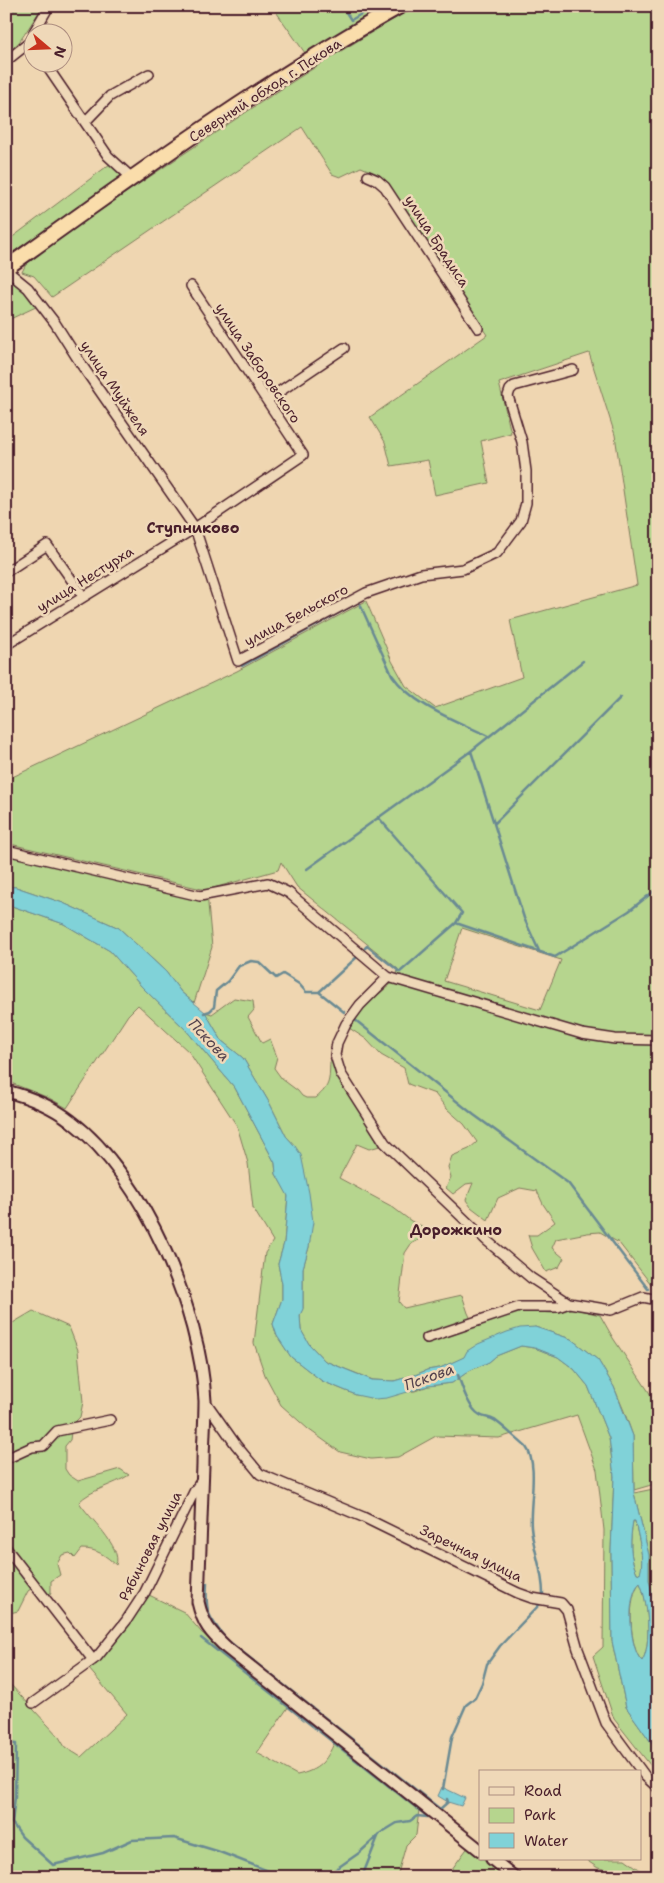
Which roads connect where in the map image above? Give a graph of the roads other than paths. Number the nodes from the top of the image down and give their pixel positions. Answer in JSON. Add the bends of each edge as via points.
{"nodes":[{"id":1,"x":49,"y":6,"type":"edge"},
{"id":2,"x":400,"y":6,"type":"edge"},
{"id":3,"x":41,"y":22,"type":"edge"},
{"id":4,"x":22,"y":47,"type":"edge"},
{"id":5,"x":6,"y":61,"type":"edge"},
{"id":6,"x":51,"y":72,"type":"edge"},
{"id":7,"x":149,"y":74,"type":"dead end"},
{"id":8,"x":85,"y":122,"type":"junction"},
{"id":9,"x":368,"y":176,"type":"dead end"},
{"id":10,"x":132,"y":178,"type":"junction"},
{"id":11,"x":6,"y":269,"type":"edge"},
{"id":12,"x":191,"y":286,"type":"dead end"},
{"id":13,"x":478,"y":328,"type":"dead end"},
{"id":14,"x":344,"y":348,"type":"dead end"},
{"id":15,"x":574,"y":370,"type":"dead end"},
{"id":16,"x":267,"y":400,"type":"junction"},
{"id":17,"x":303,"y":455,"type":"joint"},
{"id":18,"x":195,"y":528,"type":"junction"},
{"id":19,"x":6,"y":572,"type":"edge"},
{"id":20,"x":83,"y":596,"type":"junction"},
{"id":21,"x":6,"y":645,"type":"edge"},
{"id":22,"x":6,"y":850,"type":"edge"},
{"id":23,"x":388,"y":977,"type":"junction"},
{"id":24,"x":658,"y":1040,"type":"edge"},
{"id":25,"x":6,"y":1091,"type":"edge"},
{"id":26,"x":658,"y":1300,"type":"edge"},
{"id":27,"x":569,"y":1303,"type":"junction"},
{"id":28,"x":427,"y":1338,"type":"dead end"},
{"id":29,"x":204,"y":1400,"type":"junction"},
{"id":30,"x":110,"y":1420,"type":"dead end"},
{"id":31,"x":6,"y":1459,"type":"edge"},
{"id":32,"x":202,"y":1480,"type":"junction"},
{"id":33,"x":6,"y":1548,"type":"edge"},
{"id":34,"x":93,"y":1660,"type":"junction"},
{"id":35,"x":33,"y":1703,"type":"dead end"},
{"id":36,"x":641,"y":1770,"type":"edge"},
{"id":37,"x":642,"y":1772,"type":"edge"},
{"id":38,"x":658,"y":1788,"type":"edge"},
{"id":39,"x":479,"y":1849,"type":"edge"},
{"id":40,"x":493,"y":1860,"type":"edge"},
{"id":41,"x":514,"y":1877,"type":"edge"}],
"edges":[{"from":1,"to":3,"type":"street"},
{"from":2,"to":10,"type":"highway","name":"Северный обход г. Пскова","via":[[238,105]]},
{"from":4,"to":5,"type":"street"},
{"from":6,"to":8,"type":"street"},
{"from":7,"to":8,"type":"street","via":[[110,96]]},
{"from":8,"to":10,"type":"street","via":[[108,156]]},
{"from":9,"to":13,"type":"street","name":"улица Брадиса","via":[[385,187]]},
{"from":10,"to":11,"type":"highway","name":"Северный обход г. Пскова"},
{"from":11,"to":18,"type":"street","name":"улица Муйжеля","via":[[28,288],[56,323]]},
{"from":12,"to":16,"type":"street","name":"улица Заборовского"},
{"from":14,"to":16,"type":"street"},
{"from":15,"to":18,"type":"street","name":"улица Бельского","via":[[514,386],[510,390],[508,396],[524,456],[526,503],[521,521],[497,553],[463,569],[421,574],[366,593],[238,661]]},
{"from":16,"to":17,"type":"street","name":"улица Заборовского"},
{"from":17,"to":18,"type":"street","name":"улица Нестурха"},
{"from":18,"to":20,"type":"street","name":"улица Нестурха"},
{"from":19,"to":20,"type":"street","via":[[46,545]]},
{"from":20,"to":21,"type":"street","name":"улица Нестурха"},
{"from":22,"to":23,"type":"street","via":[[200,896],[268,883],[289,893]]},
{"from":23,"to":24,"type":"street","via":[[582,1034]]},
{"from":23,"to":27,"type":"street","via":[[360,1005],[340,1035],[335,1055],[341,1074],[385,1143],[486,1240]]},
{"from":25,"to":29,"type":"street","name":"Заречная улица","via":[[50,1107],[72,1122],[104,1152],[123,1177],[145,1212],[176,1274],[191,1318]]},
{"from":26,"to":27,"type":"street","via":[[643,1297],[611,1310]]},
{"from":27,"to":28,"type":"street","via":[[558,1307],[519,1307]]},
{"from":29,"to":32,"type":"street","name":"Заречная улица"},
{"from":29,"to":36,"type":"street","name":"Заречная улица","via":[[260,1474],[362,1517],[518,1593],[561,1603],[567,1610],[606,1723]]},
{"from":30,"to":31,"type":"street","via":[[57,1431],[43,1446],[32,1447]]},
{"from":32,"to":34,"type":"street","name":"Рябиновая улица","via":[[145,1592],[126,1621]]},
{"from":32,"to":39,"type":"street","name":"Заречная улица","via":[[198,1602],[202,1619],[210,1632]]},
{"from":33,"to":34,"type":"street"},
{"from":34,"to":35,"type":"street","name":"Рябиновая улица"},
{"from":37,"to":38,"type":"street","name":"Заречная улица"},
{"from":40,"to":41,"type":"street"}]}
